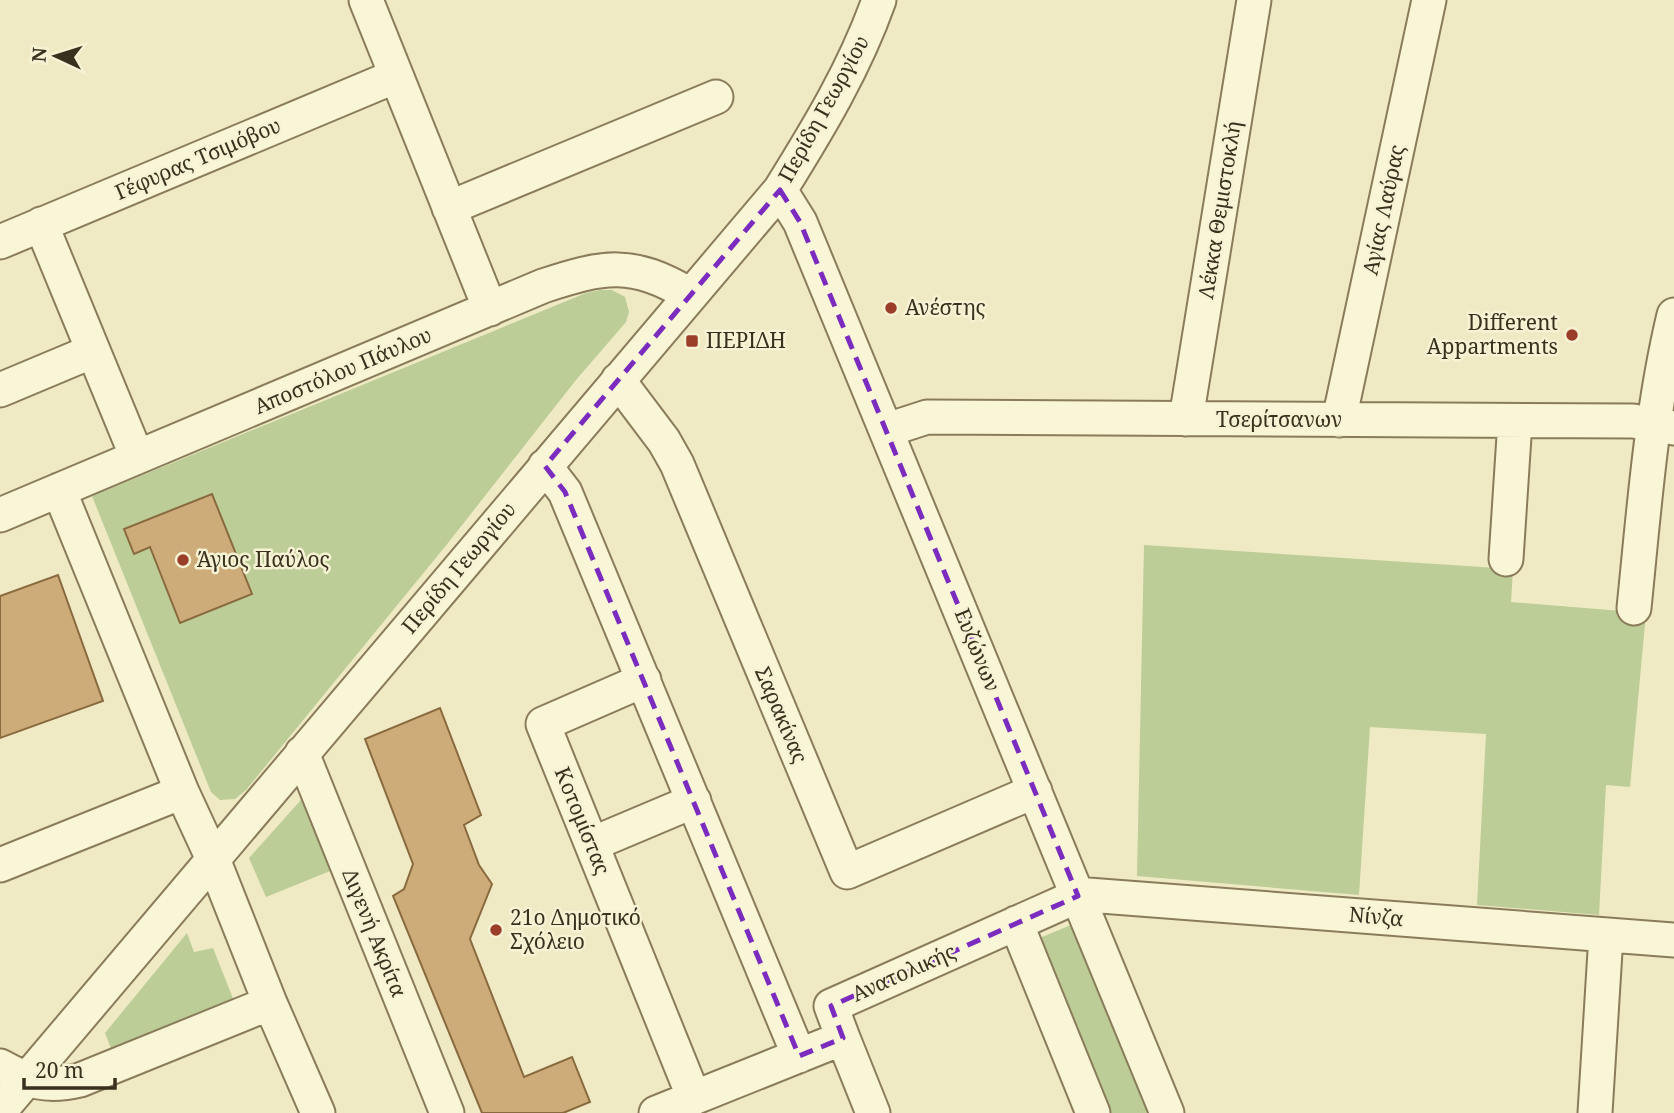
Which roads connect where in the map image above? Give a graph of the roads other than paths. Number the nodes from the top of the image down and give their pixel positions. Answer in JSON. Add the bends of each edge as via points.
{"nodes":[{"id":1,"x":366,"y":0,"type":"edge"},
{"id":2,"x":879,"y":0,"type":"edge"},
{"id":3,"x":1254,"y":0,"type":"edge"},
{"id":4,"x":1429,"y":0,"type":"edge"},
{"id":5,"x":396,"y":76,"type":"junction"},
{"id":6,"x":716,"y":97,"type":"dead end"},
{"id":7,"x":780,"y":190,"type":"junction"},
{"id":8,"x":449,"y":208,"type":"junction"},
{"id":9,"x":41,"y":225,"type":"junction"},
{"id":10,"x":3,"y":233,"type":"edge"},
{"id":11,"x":690,"y":295,"type":"junction"},
{"id":12,"x":490,"y":309,"type":"junction"},
{"id":13,"x":1674,"y":315,"type":"edge"},
{"id":14,"x":93,"y":351,"type":"junction"},
{"id":15,"x":618,"y":380,"type":"junction"},
{"id":16,"x":0,"y":390,"type":"edge"},
{"id":17,"x":1186,"y":419,"type":"junction"},
{"id":18,"x":1339,"y":420,"type":"junction"},
{"id":19,"x":1515,"y":421,"type":"junction"},
{"id":20,"x":1664,"y":426,"type":"edge"},
{"id":21,"x":887,"y":430,"type":"junction"},
{"id":22,"x":137,"y":457,"type":"junction"},
{"id":23,"x":545,"y":466,"type":"junction"},
{"id":24,"x":59,"y":490,"type":"junction"},
{"id":25,"x":0,"y":515,"type":"edge"},
{"id":26,"x":1506,"y":559,"type":"dead end"},
{"id":27,"x":1634,"y":608,"type":"dead end"},
{"id":28,"x":644,"y":680,"type":"junction"},
{"id":29,"x":302,"y":753,"type":"junction"},
{"id":30,"x":1035,"y":791,"type":"junction"},
{"id":31,"x":182,"y":792,"type":"junction"},
{"id":32,"x":694,"y":801,"type":"junction"},
{"id":33,"x":592,"y":844,"type":"junction"},
{"id":34,"x":213,"y":859,"type":"junction"},
{"id":35,"x":0,"y":865,"type":"edge"},
{"id":36,"x":1079,"y":896,"type":"junction"},
{"id":37,"x":1016,"y":923,"type":"junction"},
{"id":38,"x":1606,"y":935,"type":"junction"},
{"id":39,"x":1674,"y":940,"type":"edge"},
{"id":40,"x":270,"y":1003,"type":"junction"},
{"id":41,"x":843,"y":1038,"type":"junction"},
{"id":42,"x":799,"y":1056,"type":"junction"},
{"id":43,"x":13,"y":1073,"type":"edge"},
{"id":44,"x":694,"y":1098,"type":"junction"},
{"id":45,"x":0,"y":1111,"type":"edge"},
{"id":46,"x":318,"y":1113,"type":"edge"},
{"id":47,"x":447,"y":1113,"type":"edge"},
{"id":48,"x":656,"y":1113,"type":"edge"},
{"id":49,"x":873,"y":1113,"type":"edge"},
{"id":50,"x":1093,"y":1113,"type":"edge"},
{"id":51,"x":1167,"y":1113,"type":"edge"},
{"id":52,"x":1595,"y":1113,"type":"edge"}],
"edges":[{"from":1,"to":5,"type":"street"},
{"from":2,"to":7,"type":"street","name":"Περίδη Γεωργίου","via":[[858,55]]},
{"from":3,"to":17,"type":"street","name":"Λέκκα Θεμιστοκλή"},
{"from":4,"to":18,"type":"street","name":"Αγίας Λαύρας"},
{"from":5,"to":8,"type":"street"},
{"from":5,"to":9,"type":"street","name":"Γέφυρας Τσιμόβου"},
{"from":6,"to":8,"type":"street"},
{"from":7,"to":11,"type":"street","name":"Περίδη Γεωργίου"},
{"from":7,"to":21,"type":"street","name":"Ευζώνων","via":[[800,222]]},
{"from":8,"to":12,"type":"street"},
{"from":9,"to":10,"type":"street","name":"Γέφυρας Τσιμόβου"},
{"from":9,"to":14,"type":"street"},
{"from":11,"to":12,"type":"street","name":"Αποστόλου Πάυλου","via":[[653,275],[616,270],[584,273]]},
{"from":11,"to":15,"type":"street","name":"Περίδη Γεωργίου"},
{"from":12,"to":22,"type":"street","name":"Αποστόλου Πάυλου"},
{"from":13,"to":20,"type":"street"},
{"from":14,"to":16,"type":"street"},
{"from":14,"to":22,"type":"street"},
{"from":15,"to":23,"type":"street","name":"Περίδη Γεωργίου"},
{"from":15,"to":30,"type":"street","name":"Σαρακίνας","via":[[677,464],[847,872]]},
{"from":17,"to":18,"type":"street","name":"Τσερίτσανων"},
{"from":17,"to":21,"type":"street","name":"Τσερίτσανων","via":[[927,417]]},
{"from":18,"to":19,"type":"street","name":"Τσερίτσανων"},
{"from":19,"to":20,"type":"street","name":"Τσερίτσανων","via":[[1633,421]]},
{"from":19,"to":26,"type":"street"},
{"from":20,"to":27,"type":"street"},
{"from":21,"to":30,"type":"street","name":"Ευζώνων"},
{"from":22,"to":24,"type":"street","name":"Αποστόλου Πάυλου"},
{"from":23,"to":28,"type":"street","via":[[565,492]]},
{"from":23,"to":29,"type":"street","name":"Περίδη Γεωργίου"},
{"from":24,"to":25,"type":"street","name":"Αποστόλου Πάυλου"},
{"from":24,"to":31,"type":"street"},
{"from":28,"to":32,"type":"street"},
{"from":28,"to":33,"type":"street","name":"Κοτομίστας","via":[[543,723]]},
{"from":29,"to":34,"type":"street","name":"Περίδη Γεωργίου"},
{"from":29,"to":47,"type":"street","name":"Διγενή Ακρίτα"},
{"from":30,"to":36,"type":"street","name":"Ευζώνων"},
{"from":31,"to":34,"type":"street"},
{"from":31,"to":35,"type":"street"},
{"from":32,"to":33,"type":"street"},
{"from":32,"to":42,"type":"street"},
{"from":33,"to":44,"type":"street","name":"Κοτομίστας"},
{"from":34,"to":40,"type":"street"},
{"from":34,"to":43,"type":"street","name":"Περίδη Γεωργίου"},
{"from":36,"to":37,"type":"street","name":"Ανατολικής"},
{"from":36,"to":38,"type":"street","name":"Νίνζα"},
{"from":36,"to":51,"type":"street","name":"Ευζώνων"},
{"from":37,"to":41,"type":"street","name":"Ανατολικής","via":[[831,1006]]},
{"from":37,"to":50,"type":"street"},
{"from":38,"to":39,"type":"street","name":"Νίνζα"},
{"from":38,"to":52,"type":"street"},
{"from":40,"to":43,"type":"street","via":[[79,1080],[51,1084]]},
{"from":40,"to":46,"type":"street"},
{"from":41,"to":42,"type":"street"},
{"from":41,"to":49,"type":"street"},
{"from":42,"to":44,"type":"street"},
{"from":43,"to":45,"type":"street","name":"Περίδη Γεωργίου"},
{"from":44,"to":48,"type":"street"}]}
